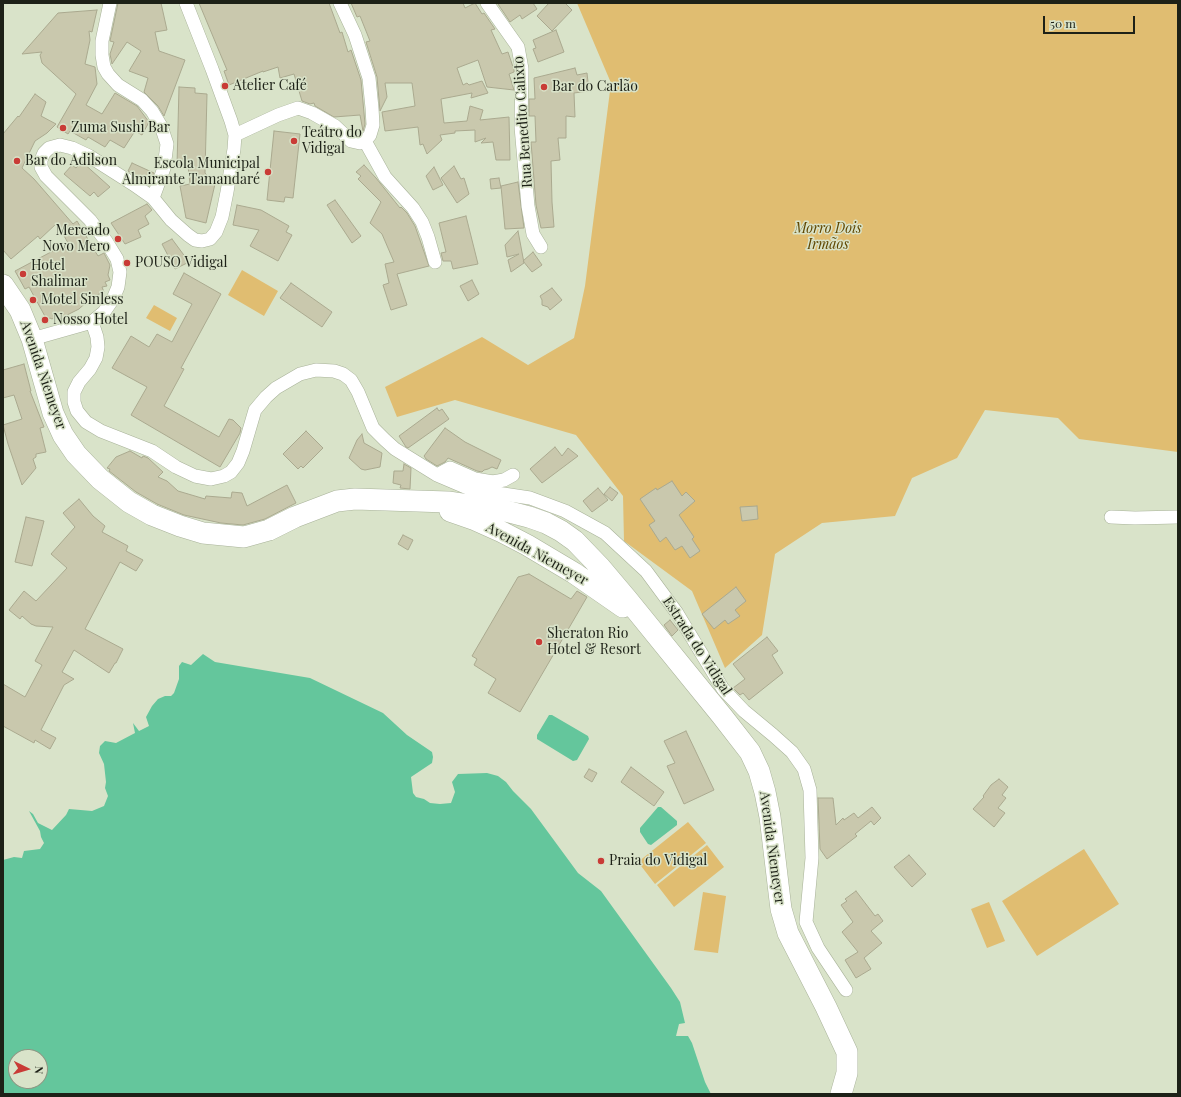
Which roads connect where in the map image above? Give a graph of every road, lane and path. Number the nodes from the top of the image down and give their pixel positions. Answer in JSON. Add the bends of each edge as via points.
{"nodes":[{"id":1,"x":110,"y":3,"type":"edge"},
{"id":2,"x":186,"y":3,"type":"edge"},
{"id":3,"x":340,"y":3,"type":"edge"},
{"id":4,"x":487,"y":3,"type":"edge"},
{"id":5,"x":235,"y":135,"type":"junction"},
{"id":6,"x":366,"y":141,"type":"junction"},
{"id":7,"x":153,"y":198,"type":"junction"},
{"id":8,"x":541,"y":247,"type":"dead end"},
{"id":9,"x":436,"y":262,"type":"dead end"},
{"id":10,"x":3,"y":285,"type":"edge"},
{"id":11,"x":92,"y":322,"type":"junction"},
{"id":12,"x":32,"y":339,"type":"junction"},
{"id":13,"x":513,"y":474,"type":"dead end"},
{"id":14,"x":437,"y":475,"type":"junction"},
{"id":15,"x":417,"y":500,"type":"junction"},
{"id":16,"x":512,"y":513,"type":"junction"},
{"id":17,"x":1111,"y":517,"type":"dead end"},
{"id":18,"x":1178,"y":517,"type":"edge"},
{"id":19,"x":575,"y":542,"type":"junction"},
{"id":20,"x":527,"y":545,"type":"junction"},
{"id":21,"x":648,"y":625,"type":"junction"},
{"id":22,"x":846,"y":990,"type":"dead end"},
{"id":23,"x":841,"y":1094,"type":"edge"}],
"edges":[{"from":1,"to":7,"type":"street","via":[[102,41],[104,67],[118,85],[142,100],[152,111],[167,144],[164,168]]},
{"from":2,"to":5,"type":"street"},
{"from":3,"to":6,"type":"street","via":[[355,35],[369,78],[373,125]]},
{"from":4,"to":8,"type":"street","name":"Rua Benedito Calixto","via":[[518,47],[522,69],[521,128],[528,206],[533,234]]},
{"from":5,"to":6,"type":"street","via":[[298,108],[335,126],[351,141]]},
{"from":5,"to":7,"type":"street","via":[[222,217],[210,239],[195,240],[188,235],[171,220]]},
{"from":6,"to":9,"type":"street","via":[[384,177],[413,208],[422,222]]},
{"from":7,"to":11,"type":"street","via":[[89,156],[72,148],[60,145],[49,148],[44,153],[41,167],[46,176],[90,220],[117,259],[120,272],[118,287],[104,312]]},
{"from":10,"to":12,"type":"main road","name":"Avenida Niemeyer","via":[[20,310]]},
{"from":11,"to":12,"type":"street"},
{"from":11,"to":14,"type":"street","name":"Estrada do Vidigal","via":[[98,347],[96,358],[74,392],[77,411],[86,422],[101,431],[152,451],[195,476],[211,480],[231,472],[243,451],[255,410],[276,388],[300,374],[316,370],[334,371],[351,380],[373,428],[395,449]]},
{"from":12,"to":15,"type":"main road","name":"Avenida Niemeyer","via":[[53,413],[63,435],[76,454],[100,479],[129,502],[152,515],[203,533],[244,537],[269,530],[337,500]]},
{"from":13,"to":14,"type":"street","via":[[504,480],[493,482],[475,479],[450,468]]},
{"from":14,"to":22,"type":"street","name":"Estrada do Vidigal","via":[[470,489],[530,498],[566,511],[605,533],[646,571],[677,613],[723,689],[744,711],[792,752],[804,769],[810,790],[812,858],[806,922],[818,948]]},
{"from":15,"to":16,"type":"main road","name":"Avenida Niemeyer","via":[[448,502]]},
{"from":15,"to":20,"type":"main road","name":"Avenida Niemeyer","via":[[474,519]]},
{"from":16,"to":19,"type":"main road","name":"Avenida Niemeyer","via":[[546,523]]},
{"from":16,"to":20,"type":"main road"},
{"from":17,"to":18,"type":"street"},
{"from":19,"to":20,"type":"main road","via":[[545,538]]},
{"from":19,"to":21,"type":"main road","name":"Avenida Niemeyer","via":[[600,567]]},
{"from":20,"to":21,"type":"main road","name":"Avenida Niemeyer","via":[[574,572]]},
{"from":21,"to":23,"type":"main road","name":"Avenida Niemeyer","via":[[738,736],[750,752],[759,771],[770,817],[781,909],[788,933],[847,1052],[847,1073]]}]}
